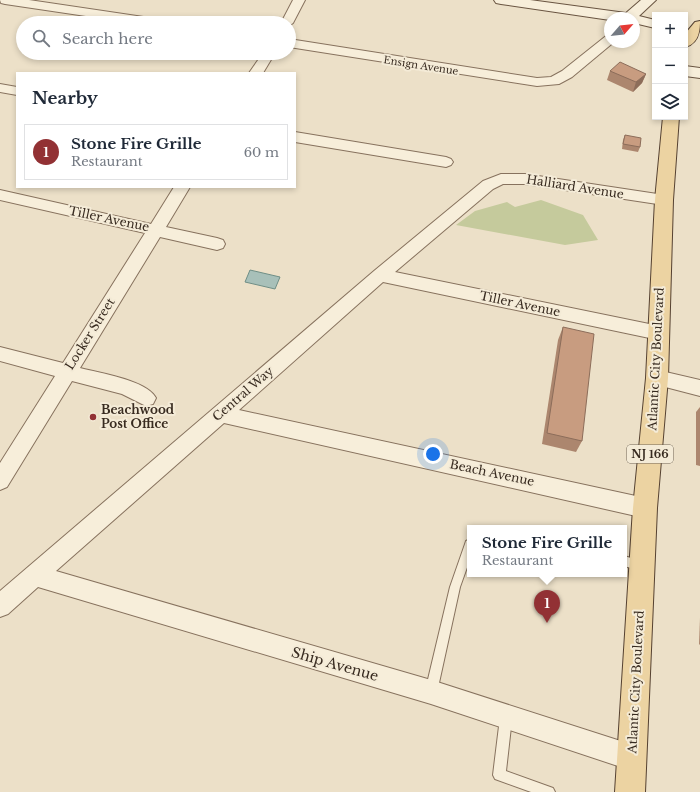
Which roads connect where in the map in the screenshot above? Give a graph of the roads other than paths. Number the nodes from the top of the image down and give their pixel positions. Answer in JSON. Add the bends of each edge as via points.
{"nodes":[{"id":1,"x":5,"y":0,"type":"edge"},
{"id":2,"x":299,"y":0,"type":"edge"},
{"id":3,"x":501,"y":0,"type":"edge"},
{"id":4,"x":649,"y":0,"type":"edge"},
{"id":5,"x":636,"y":12,"type":"edge"},
{"id":6,"x":604,"y":14,"type":"edge"},
{"id":7,"x":111,"y":16,"type":"edge"},
{"id":8,"x":290,"y":16,"type":"edge"},
{"id":9,"x":640,"y":20,"type":"edge"},
{"id":10,"x":652,"y":23,"type":"edge"},
{"id":11,"x":296,"y":44,"type":"edge"},
{"id":12,"x":604,"y":44,"type":"edge"},
{"id":13,"x":264,"y":60,"type":"edge"},
{"id":14,"x":688,"y":71,"type":"edge"},
{"id":15,"x":257,"y":72,"type":"edge"},
{"id":16,"x":700,"y":73,"type":"edge"},
{"id":17,"x":0,"y":88,"type":"edge"},
{"id":18,"x":16,"y":90,"type":"edge"},
{"id":19,"x":671,"y":120,"type":"edge"},
{"id":20,"x":296,"y":137,"type":"edge"},
{"id":21,"x":446,"y":162,"type":"dead end"},
{"id":22,"x":488,"y":185,"type":"joint"},
{"id":23,"x":181,"y":188,"type":"edge"},
{"id":24,"x":0,"y":195,"type":"edge"},
{"id":25,"x":664,"y":200,"type":"junction"},
{"id":26,"x":156,"y":229,"type":"junction"},
{"id":27,"x":217,"y":244,"type":"dead end"},
{"id":28,"x":380,"y":275,"type":"junction"},
{"id":29,"x":659,"y":333,"type":"junction"},
{"id":30,"x":0,"y":354,"type":"edge"},
{"id":31,"x":67,"y":372,"type":"junction"},
{"id":32,"x":657,"y":378,"type":"junction"},
{"id":33,"x":700,"y":388,"type":"edge"},
{"id":34,"x":146,"y":398,"type":"dead end"},
{"id":35,"x":220,"y":414,"type":"junction"},
{"id":36,"x":0,"y":481,"type":"edge"},
{"id":37,"x":645,"y":508,"type":"junction"},
{"id":38,"x":467,"y":553,"type":"edge"},
{"id":39,"x":633,"y":564,"type":"edge"},
{"id":40,"x":36,"y":576,"type":"junction"},
{"id":41,"x":0,"y":606,"type":"edge"},
{"id":42,"x":431,"y":692,"type":"junction"},
{"id":43,"x":506,"y":717,"type":"junction"},
{"id":44,"x":633,"y":758,"type":"junction"},
{"id":45,"x":549,"y":792,"type":"edge"},
{"id":46,"x":630,"y":792,"type":"edge"}],
"edges":[{"from":1,"to":7,"type":"street"},
{"from":2,"to":8,"type":"street"},
{"from":3,"to":6,"type":"street"},
{"from":4,"to":5,"type":"street"},
{"from":9,"to":10,"type":"street"},
{"from":11,"to":12,"type":"street","name":"Ensign Avenue","via":[[537,82],[554,81],[567,74]]},
{"from":13,"to":15,"type":"street"},
{"from":14,"to":16,"type":"street"},
{"from":17,"to":18,"type":"street"},
{"from":19,"to":25,"type":"main road","name":"Atlantic City Boulevard","number":"NJ 166"},
{"from":20,"to":21,"type":"street"},
{"from":22,"to":25,"type":"street","name":"Halliard Avenue","via":[[500,179],[525,179]]},
{"from":22,"to":28,"type":"street","name":"Central Way"},
{"from":23,"to":26,"type":"street","name":"Locker Street"},
{"from":24,"to":26,"type":"street","name":"Tiller Avenue"},
{"from":25,"to":29,"type":"main road","name":"Atlantic City Boulevard","number":"NJ 166"},
{"from":26,"to":27,"type":"street","name":"Tiller Avenue"},
{"from":26,"to":31,"type":"street","name":"Locker Street"},
{"from":28,"to":29,"type":"street","name":"Tiller Avenue"},
{"from":28,"to":35,"type":"street","name":"Central Way"},
{"from":29,"to":32,"type":"main road","name":"Atlantic City Boulevard","number":"NJ 166"},
{"from":30,"to":31,"type":"street"},
{"from":31,"to":34,"type":"street","via":[[127,388]]},
{"from":31,"to":36,"type":"street","name":"Locker Street"},
{"from":32,"to":33,"type":"street"},
{"from":32,"to":37,"type":"main road","name":"Atlantic City Boulevard","number":"NJ 166"},
{"from":35,"to":37,"type":"street","name":"Beach Avenue"},
{"from":35,"to":40,"type":"street","name":"Central Way"},
{"from":37,"to":39,"type":"main road","name":"Atlantic City Boulevard","number":"NJ 166"},
{"from":38,"to":42,"type":"lane","via":[[455,587]]},
{"from":39,"to":44,"type":"main road","name":"Atlantic City Boulevard","number":"NJ 166"},
{"from":40,"to":41,"type":"street","name":"Central Way"},
{"from":40,"to":42,"type":"street","name":"Ship Avenue"},
{"from":42,"to":43,"type":"street","name":"Ship Avenue"},
{"from":43,"to":44,"type":"street","name":"Ship Avenue"},
{"from":43,"to":45,"type":"lane","via":[[499,775]]},
{"from":44,"to":46,"type":"main road","name":"Atlantic City Boulevard","number":"NJ 166"}]}
